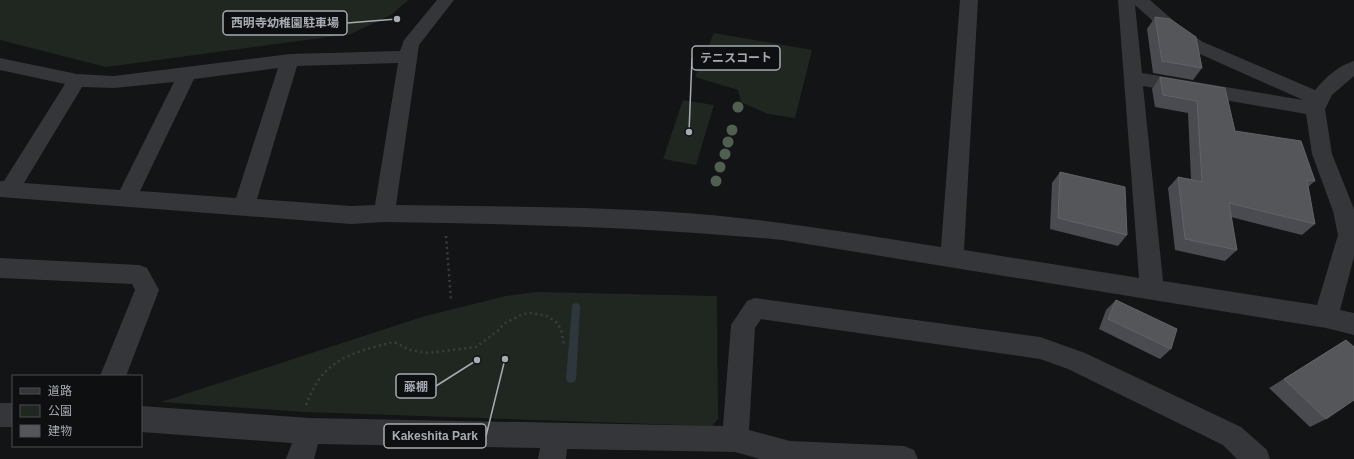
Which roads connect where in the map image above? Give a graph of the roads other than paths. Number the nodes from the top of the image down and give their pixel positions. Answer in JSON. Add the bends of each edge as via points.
{"nodes":[{"id":1,"x":446,"y":0,"type":"edge"},
{"id":2,"x":969,"y":0,"type":"edge"},
{"id":3,"x":1126,"y":0,"type":"edge"},
{"id":4,"x":1140,"y":0,"type":"edge"},
{"id":5,"x":407,"y":57,"type":"junction"},
{"id":6,"x":290,"y":60,"type":"junction"},
{"id":7,"x":0,"y":64,"type":"edge"},
{"id":8,"x":1354,"y":67,"type":"edge"},
{"id":9,"x":187,"y":74,"type":"junction"},
{"id":10,"x":1133,"y":78,"type":"junction"},
{"id":11,"x":77,"y":80,"type":"junction"},
{"id":12,"x":1317,"y":104,"type":"junction"},
{"id":13,"x":5,"y":189,"type":"edge"},
{"id":14,"x":126,"y":198,"type":"junction"},
{"id":15,"x":244,"y":206,"type":"junction"},
{"id":16,"x":384,"y":213,"type":"junction"},
{"id":17,"x":952,"y":257,"type":"junction"},
{"id":18,"x":0,"y":268,"type":"edge"},
{"id":19,"x":1152,"y":289,"type":"junction"},
{"id":20,"x":1326,"y":317,"type":"junction"},
{"id":21,"x":1354,"y":324,"type":"edge"},
{"id":22,"x":113,"y":375,"type":"edge"},
{"id":23,"x":0,"y":415,"type":"edge"},
{"id":24,"x":12,"y":416,"type":"edge"},
{"id":25,"x":142,"y":420,"type":"edge"},
{"id":26,"x":307,"y":422,"type":"junction"},
{"id":27,"x":734,"y":440,"type":"junction"},
{"id":28,"x":554,"y":447,"type":"edge"},
{"id":29,"x":791,"y":457,"type":"edge"},
{"id":30,"x":300,"y":459,"type":"edge"},
{"id":31,"x":904,"y":459,"type":"edge"},
{"id":32,"x":1257,"y":459,"type":"edge"}],
"edges":[{"from":1,"to":5,"type":"street","via":[[410,44]]},
{"from":2,"to":17,"type":"street"},
{"from":3,"to":10,"type":"street"},
{"from":4,"to":12,"type":"street","via":[[1178,34],[1198,46]]},
{"from":5,"to":6,"type":"street"},
{"from":5,"to":16,"type":"street"},
{"from":6,"to":9,"type":"street"},
{"from":6,"to":15,"type":"street"},
{"from":7,"to":11,"type":"street"},
{"from":8,"to":12,"type":"street","via":[[1339,77]]},
{"from":9,"to":11,"type":"street","via":[[114,82]]},
{"from":9,"to":14,"type":"street"},
{"from":10,"to":12,"type":"street"},
{"from":10,"to":19,"type":"street"},
{"from":11,"to":13,"type":"street"},
{"from":12,"to":20,"type":"street","via":[[1316,120],[1322,154],[1344,211],[1349,235]]},
{"from":13,"to":14,"type":"street"},
{"from":14,"to":15,"type":"street"},
{"from":15,"to":16,"type":"street","via":[[351,215]]},
{"from":16,"to":17,"type":"street","via":[[585,217],[709,224],[782,231]]},
{"from":17,"to":19,"type":"street"},
{"from":18,"to":22,"type":"street","via":[[139,275],[147,290]]},
{"from":19,"to":20,"type":"street"},
{"from":20,"to":21,"type":"street"},
{"from":23,"to":24,"type":"street"},
{"from":25,"to":26,"type":"street"},
{"from":26,"to":28,"type":"street"},
{"from":26,"to":30,"type":"street"},
{"from":27,"to":28,"type":"street"},
{"from":27,"to":29,"type":"street"},
{"from":27,"to":32,"type":"street","via":[[743,325],[755,308],[1040,348],[1076,361],[1232,436]]},
{"from":29,"to":31,"type":"street"}]}
